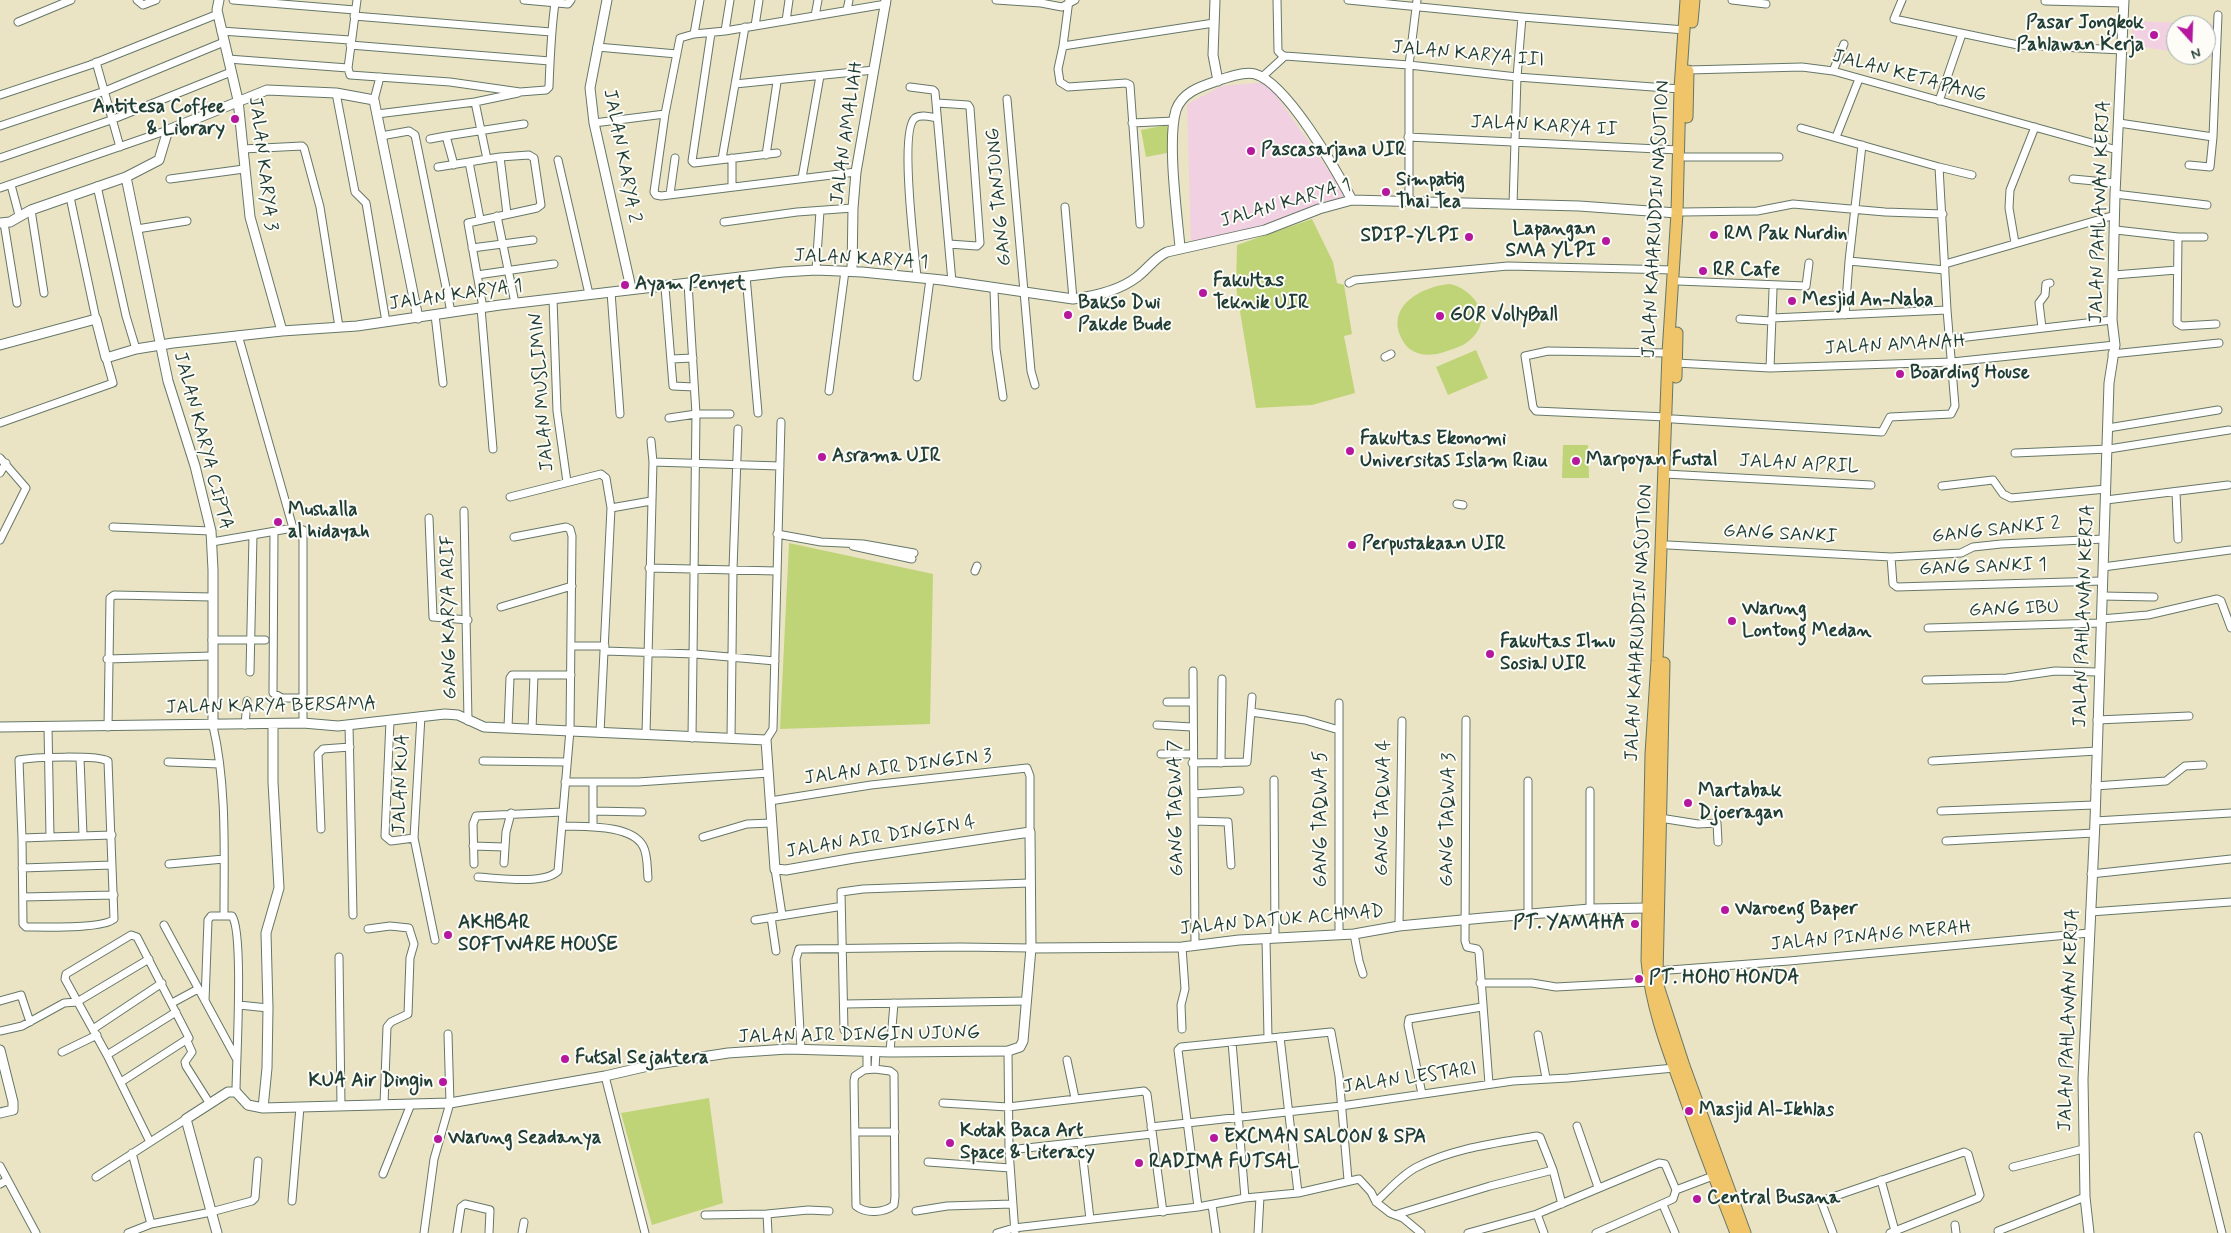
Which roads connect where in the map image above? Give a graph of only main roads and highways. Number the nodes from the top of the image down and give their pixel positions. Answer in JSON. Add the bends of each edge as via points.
{"nodes":[{"id":1,"x":1686,"y":0,"type":"edge"},
{"id":2,"x":1694,"y":0,"type":"edge"},
{"id":3,"x":1684,"y":130,"type":"junction"},
{"id":4,"x":1680,"y":212,"type":"junction"},
{"id":5,"x":1670,"y":418,"type":"junction"},
{"id":6,"x":1668,"y":474,"type":"junction"},
{"id":7,"x":1654,"y":818,"type":"junction"},
{"id":8,"x":1739,"y":1230,"type":"edge"}],
"edges":[{"from":1,"to":3,"type":"highway","name":"JALAN KAHARUDDIN NASUTION","via":[[1680,89]]},
{"from":2,"to":3,"type":"highway","name":"JALAN KAHARUDDIN NASUTION"},
{"from":3,"to":4,"type":"highway","name":"JALAN KAHARUDDIN NASUTION"},
{"from":4,"to":5,"type":"highway","name":"JALAN KAHARUDDIN NASUTION","via":[[1676,363]]},
{"from":4,"to":5,"type":"highway","name":"JALAN KAHARUDDIN NASUTION","via":[[1668,353]]},
{"from":5,"to":6,"type":"highway","name":"JALAN KAHARUDDIN NASUTION"},
{"from":6,"to":7,"type":"highway","name":"JALAN KAHARUDDIN NASUTION"},
{"from":6,"to":7,"type":"highway","name":"JALAN KAHARUDDIN NASUTION","via":[[1668,545]]},
{"from":7,"to":8,"type":"highway","name":"JALAN KAHARUDDIN NASUTION","via":[[1658,989]]},
{"from":7,"to":8,"type":"highway","name":"JALAN KAHARUDDIN NASUTION","via":[[1648,908],[1651,997],[1713,1176]]}]}
